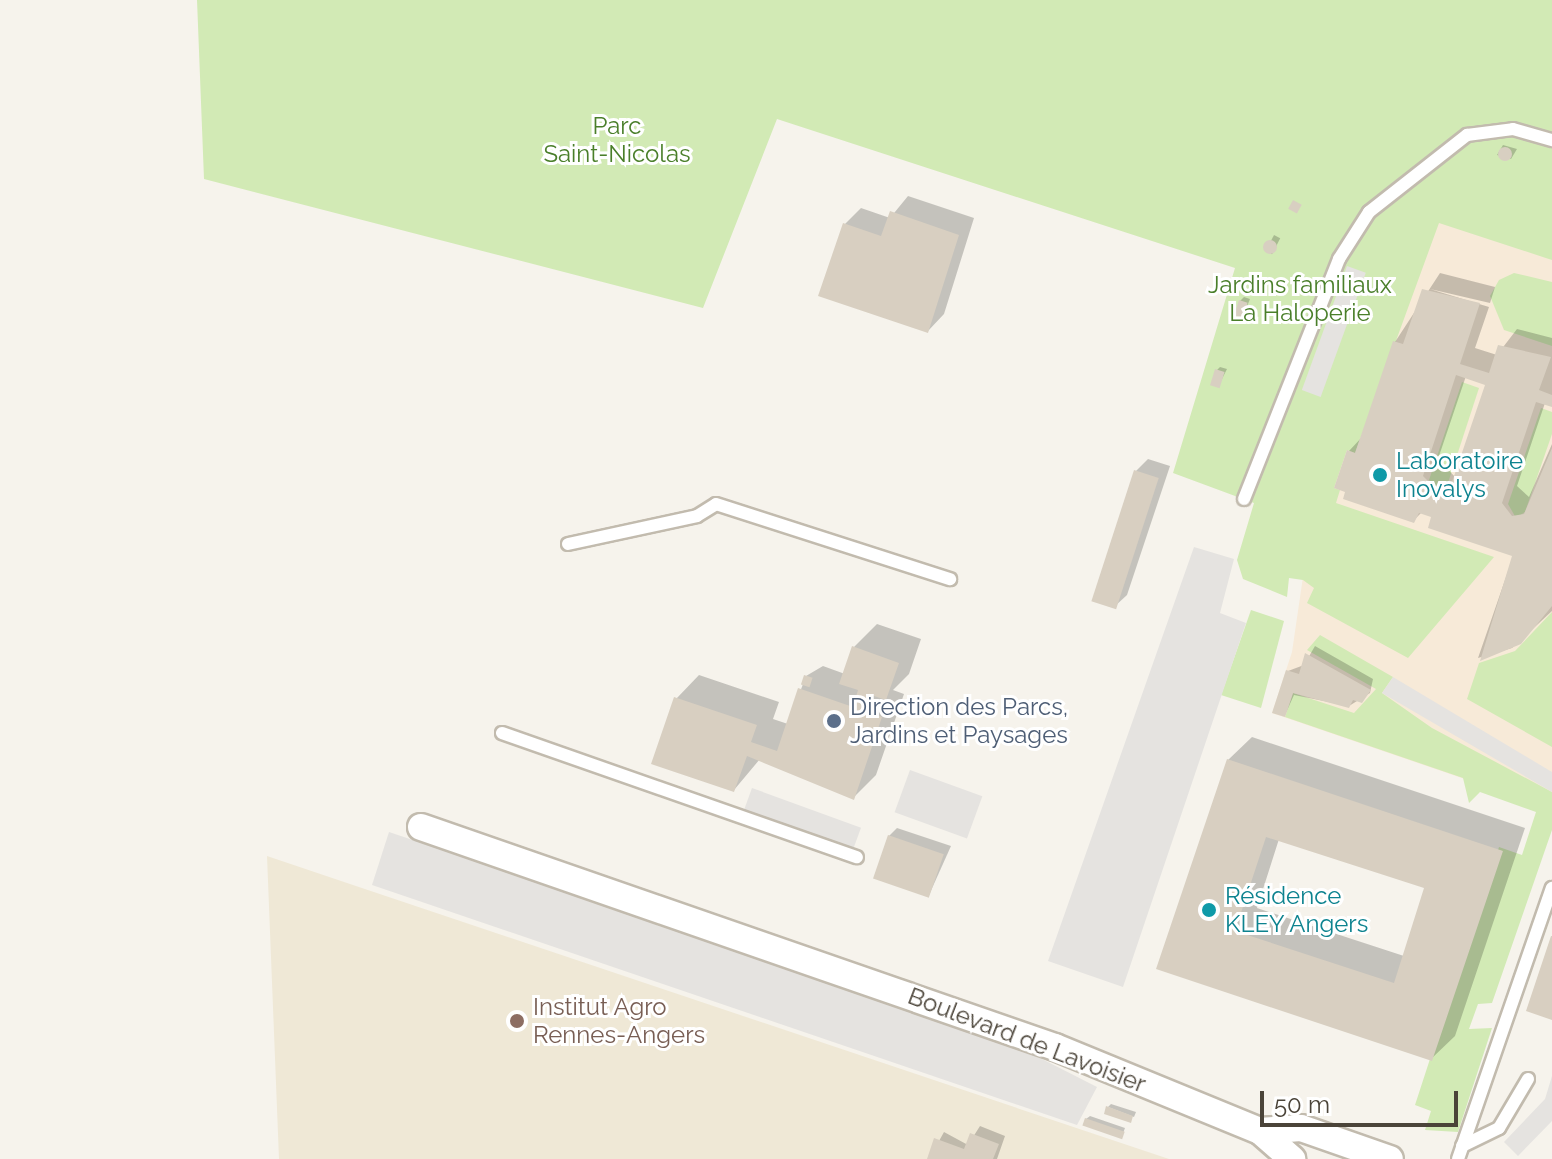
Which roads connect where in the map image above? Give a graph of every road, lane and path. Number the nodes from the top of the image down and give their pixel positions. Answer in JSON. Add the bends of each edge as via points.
{"nodes":[{"id":1,"x":1552,"y":140,"type":"edge"},
{"id":2,"x":1244,"y":499,"type":"dead end"},
{"id":3,"x":568,"y":544,"type":"dead end"},
{"id":4,"x":950,"y":579,"type":"dead end"},
{"id":5,"x":502,"y":733,"type":"dead end"},
{"id":6,"x":421,"y":827,"type":"dead end"},
{"id":7,"x":857,"y":857,"type":"dead end"},
{"id":8,"x":1552,"y":888,"type":"edge"},
{"id":9,"x":1528,"y":1079,"type":"dead end"},
{"id":10,"x":1260,"y":1131,"type":"junction"},
{"id":11,"x":1460,"y":1153,"type":"edge"},
{"id":12,"x":1292,"y":1159,"type":"edge"},
{"id":13,"x":1390,"y":1159,"type":"edge"}],
"edges":[{"from":1,"to":2,"type":"lane","via":[[1497,128],[1467,135],[1369,212],[1339,259]]},
{"from":3,"to":4,"type":"lane","via":[[697,516],[716,504]]},
{"from":5,"to":7,"type":"lane"},
{"from":6,"to":10,"type":"street","name":"Boulevard de Lavoisier","via":[[1055,1047]]},
{"from":8,"to":11,"type":"lane"},
{"from":9,"to":11,"type":"lane","via":[[1499,1128]]},
{"from":10,"to":12,"type":"street","name":"Boulevard de Lavoisier"},
{"from":10,"to":13,"type":"street","name":"Boulevard de Lavoisier","via":[[1301,1128]]}]}
